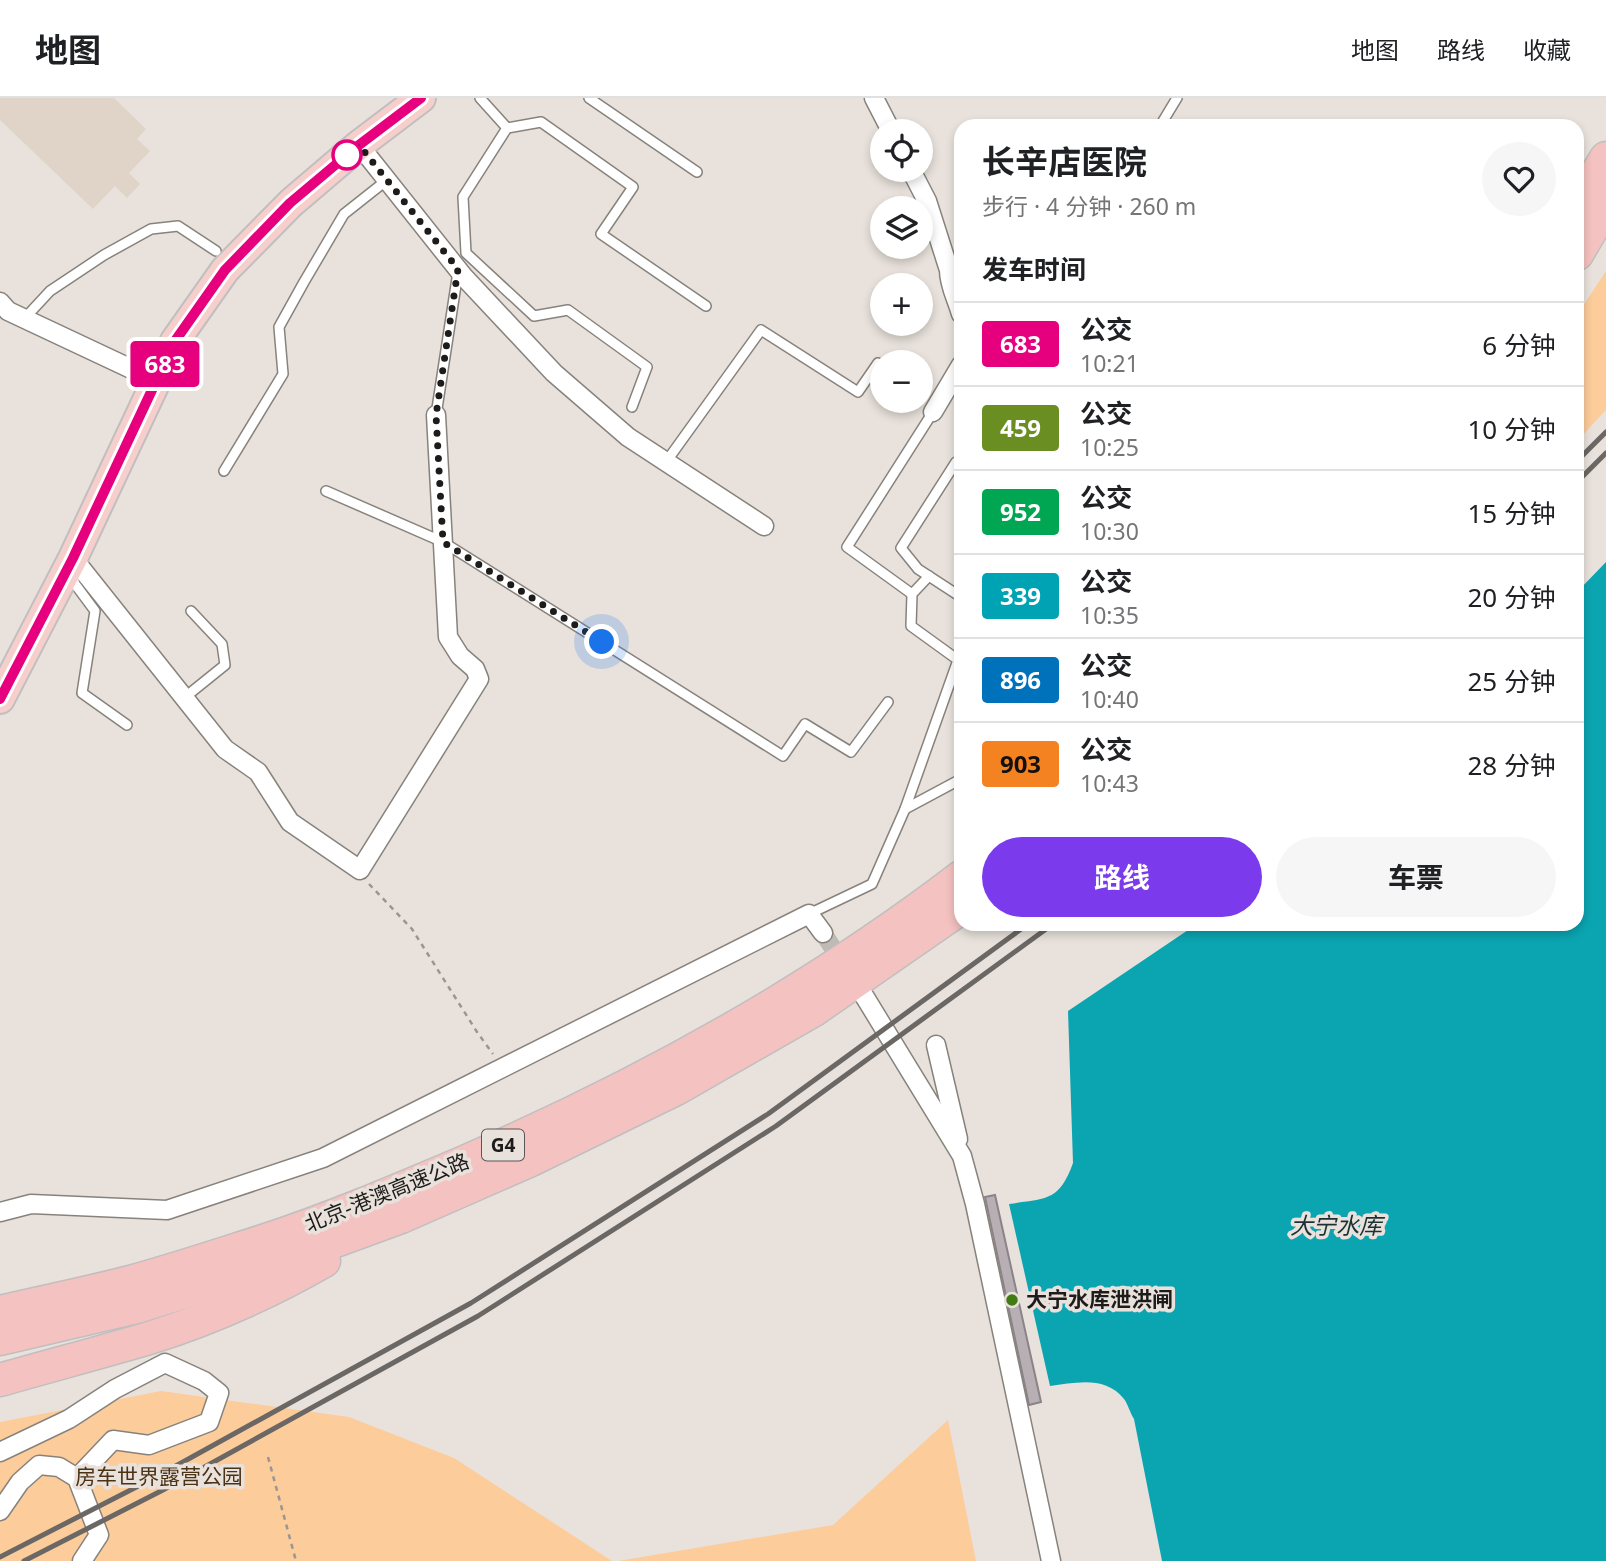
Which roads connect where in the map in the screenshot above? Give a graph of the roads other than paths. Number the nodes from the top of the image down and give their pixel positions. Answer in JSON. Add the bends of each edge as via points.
{"nodes":[{"id":1,"x":421,"y":98,"type":"edge"},
{"id":2,"x":480,"y":98,"type":"edge"},
{"id":3,"x":589,"y":98,"type":"edge"},
{"id":4,"x":874,"y":98,"type":"edge"},
{"id":5,"x":1177,"y":98,"type":"edge"},
{"id":6,"x":885,"y":119,"type":"edge"},
{"id":7,"x":1164,"y":119,"type":"edge"},
{"id":8,"x":507,"y":128,"type":"junction"},
{"id":9,"x":359,"y":145,"type":"junction"},
{"id":10,"x":1606,"y":158,"type":"edge"},
{"id":11,"x":697,"y":172,"type":"dead end"},
{"id":12,"x":387,"y":180,"type":"junction"},
{"id":13,"x":917,"y":182,"type":"edge"},
{"id":14,"x":1584,"y":194,"type":"edge"},
{"id":15,"x":1606,"y":205,"type":"edge"},
{"id":16,"x":1584,"y":242,"type":"edge"},
{"id":17,"x":216,"y":251,"type":"dead end"},
{"id":18,"x":458,"y":269,"type":"junction"},
{"id":19,"x":954,"y":292,"type":"edge"},
{"id":20,"x":706,"y":306,"type":"dead end"},
{"id":21,"x":8,"y":314,"type":"edge"},
{"id":22,"x":870,"y":374,"type":"edge"},
{"id":23,"x":954,"y":377,"type":"edge"},
{"id":24,"x":157,"y":381,"type":"junction"},
{"id":25,"x":632,"y":407,"type":"dead end"},
{"id":26,"x":933,"y":412,"type":"edge"},
{"id":27,"x":932,"y":413,"type":"edge"},
{"id":28,"x":436,"y":415,"type":"joint"},
{"id":29,"x":666,"y":462,"type":"junction"},
{"id":30,"x":954,"y":465,"type":"edge"},
{"id":31,"x":224,"y":471,"type":"dead end"},
{"id":32,"x":326,"y":491,"type":"dead end"},
{"id":33,"x":764,"y":526,"type":"dead end"},
{"id":34,"x":443,"y":542,"type":"junction"},
{"id":35,"x":69,"y":565,"type":"junction"},
{"id":36,"x":929,"y":576,"type":"junction"},
{"id":37,"x":954,"y":592,"type":"edge"},
{"id":38,"x":912,"y":594,"type":"junction"},
{"id":39,"x":191,"y":611,"type":"dead end"},
{"id":40,"x":954,"y":657,"type":"edge"},
{"id":41,"x":954,"y":671,"type":"edge"},
{"id":42,"x":184,"y":698,"type":"junction"},
{"id":43,"x":0,"y":699,"type":"edge"},
{"id":44,"x":888,"y":702,"type":"dead end"},
{"id":45,"x":127,"y":725,"type":"dead end"},
{"id":46,"x":954,"y":783,"type":"edge"},
{"id":47,"x":905,"y":809,"type":"junction"},
{"id":48,"x":954,"y":882,"type":"edge"},
{"id":49,"x":954,"y":913,"type":"edge"},
{"id":50,"x":809,"y":914,"type":"junction"},
{"id":51,"x":823,"y":933,"type":"tunnel mouth"},
{"id":52,"x":863,"y":994,"type":"dead end"},
{"id":53,"x":936,"y":1045,"type":"dead end"},
{"id":54,"x":962,"y":1156,"type":"junction"},
{"id":55,"x":0,"y":1212,"type":"edge"},
{"id":56,"x":401,"y":1217,"type":"junction"},
{"id":57,"x":0,"y":1312,"type":"edge"},
{"id":58,"x":0,"y":1339,"type":"edge"},
{"id":59,"x":0,"y":1380,"type":"edge"},
{"id":60,"x":0,"y":1452,"type":"edge"},
{"id":61,"x":77,"y":1478,"type":"junction"},
{"id":62,"x":0,"y":1511,"type":"edge"},
{"id":63,"x":82,"y":1561,"type":"edge"},
{"id":64,"x":1051,"y":1561,"type":"edge"}],
"edges":[{"from":1,"to":9,"type":"highway"},
{"from":2,"to":8,"type":"lane"},
{"from":3,"to":11,"type":"lane"},
{"from":4,"to":6,"type":"street"},
{"from":5,"to":7,"type":"lane"},
{"from":8,"to":20,"type":"lane","via":[[541,122],[633,187],[601,234]]},
{"from":8,"to":25,"type":"lane","via":[[463,197],[466,253],[534,316],[568,310],[647,367]]},
{"from":9,"to":12,"type":"street"},
{"from":9,"to":24,"type":"highway","via":[[290,203],[225,270],[175,341]]},
{"from":10,"to":14,"type":"highway"},
{"from":12,"to":18,"type":"street"},
{"from":12,"to":31,"type":"lane","via":[[344,214],[304,282],[279,327],[282,374]]},
{"from":13,"to":19,"type":"street"},
{"from":15,"to":16,"type":"highway"},
{"from":17,"to":21,"type":"lane","via":[[178,226],[151,229]]},
{"from":18,"to":28,"type":"lane"},
{"from":18,"to":29,"type":"street","via":[[554,373],[628,437]]},
{"from":21,"to":24,"type":"street"},
{"from":22,"to":29,"type":"lane","via":[[858,392],[761,330]]},
{"from":23,"to":26,"type":"street"},
{"from":24,"to":35,"type":"highway"},
{"from":27,"to":38,"type":"lane","via":[[847,547]]},
{"from":28,"to":34,"type":"street"},
{"from":29,"to":33,"type":"street"},
{"from":30,"to":36,"type":"lane","via":[[901,548]]},
{"from":32,"to":34,"type":"lane"},
{"from":34,"to":42,"type":"street","via":[[448,637],[479,679],[360,870],[290,822],[258,772],[225,749]]},
{"from":34,"to":44,"type":"lane","via":[[783,756],[805,724],[851,752]]},
{"from":35,"to":42,"type":"street"},
{"from":35,"to":43,"type":"highway"},
{"from":35,"to":45,"type":"lane","via":[[96,611],[82,693]]},
{"from":36,"to":37,"type":"lane"},
{"from":36,"to":38,"type":"lane"},
{"from":38,"to":40,"type":"lane","via":[[911,626]]},
{"from":39,"to":42,"type":"lane","via":[[222,644],[225,665]]},
{"from":41,"to":47,"type":"lane"},
{"from":46,"to":47,"type":"lane"},
{"from":47,"to":50,"type":"lane","via":[[872,884]]},
{"from":48,"to":57,"type":"highway","name":"北京-港澳高速公路","number":"G4","via":[[799,989],[667,1066],[526,1135],[391,1194],[265,1240],[132,1281]]},
{"from":49,"to":56,"type":"highway","name":"北京-港澳高速公路","number":"G4","via":[[814,1010],[676,1089]]},
{"from":50,"to":51,"type":"street"},
{"from":50,"to":55,"type":"street","via":[[323,1158],[167,1210],[31,1204]]},
{"from":52,"to":54,"type":"street"},
{"from":53,"to":54,"type":"street"},
{"from":54,"to":64,"type":"street"},
{"from":56,"to":58,"type":"highway","name":"北京-港澳高速公路","number":"G4","via":[[137,1307]]},
{"from":56,"to":59,"type":"highway","via":[[282,1284],[214,1315]]},
{"from":60,"to":61,"type":"street","via":[[69,1419],[165,1363],[219,1393],[209,1422],[149,1445],[113,1440]]},
{"from":61,"to":62,"type":"street","via":[[59,1467],[38,1465]]},
{"from":61,"to":63,"type":"street","via":[[99,1535]]}]}
